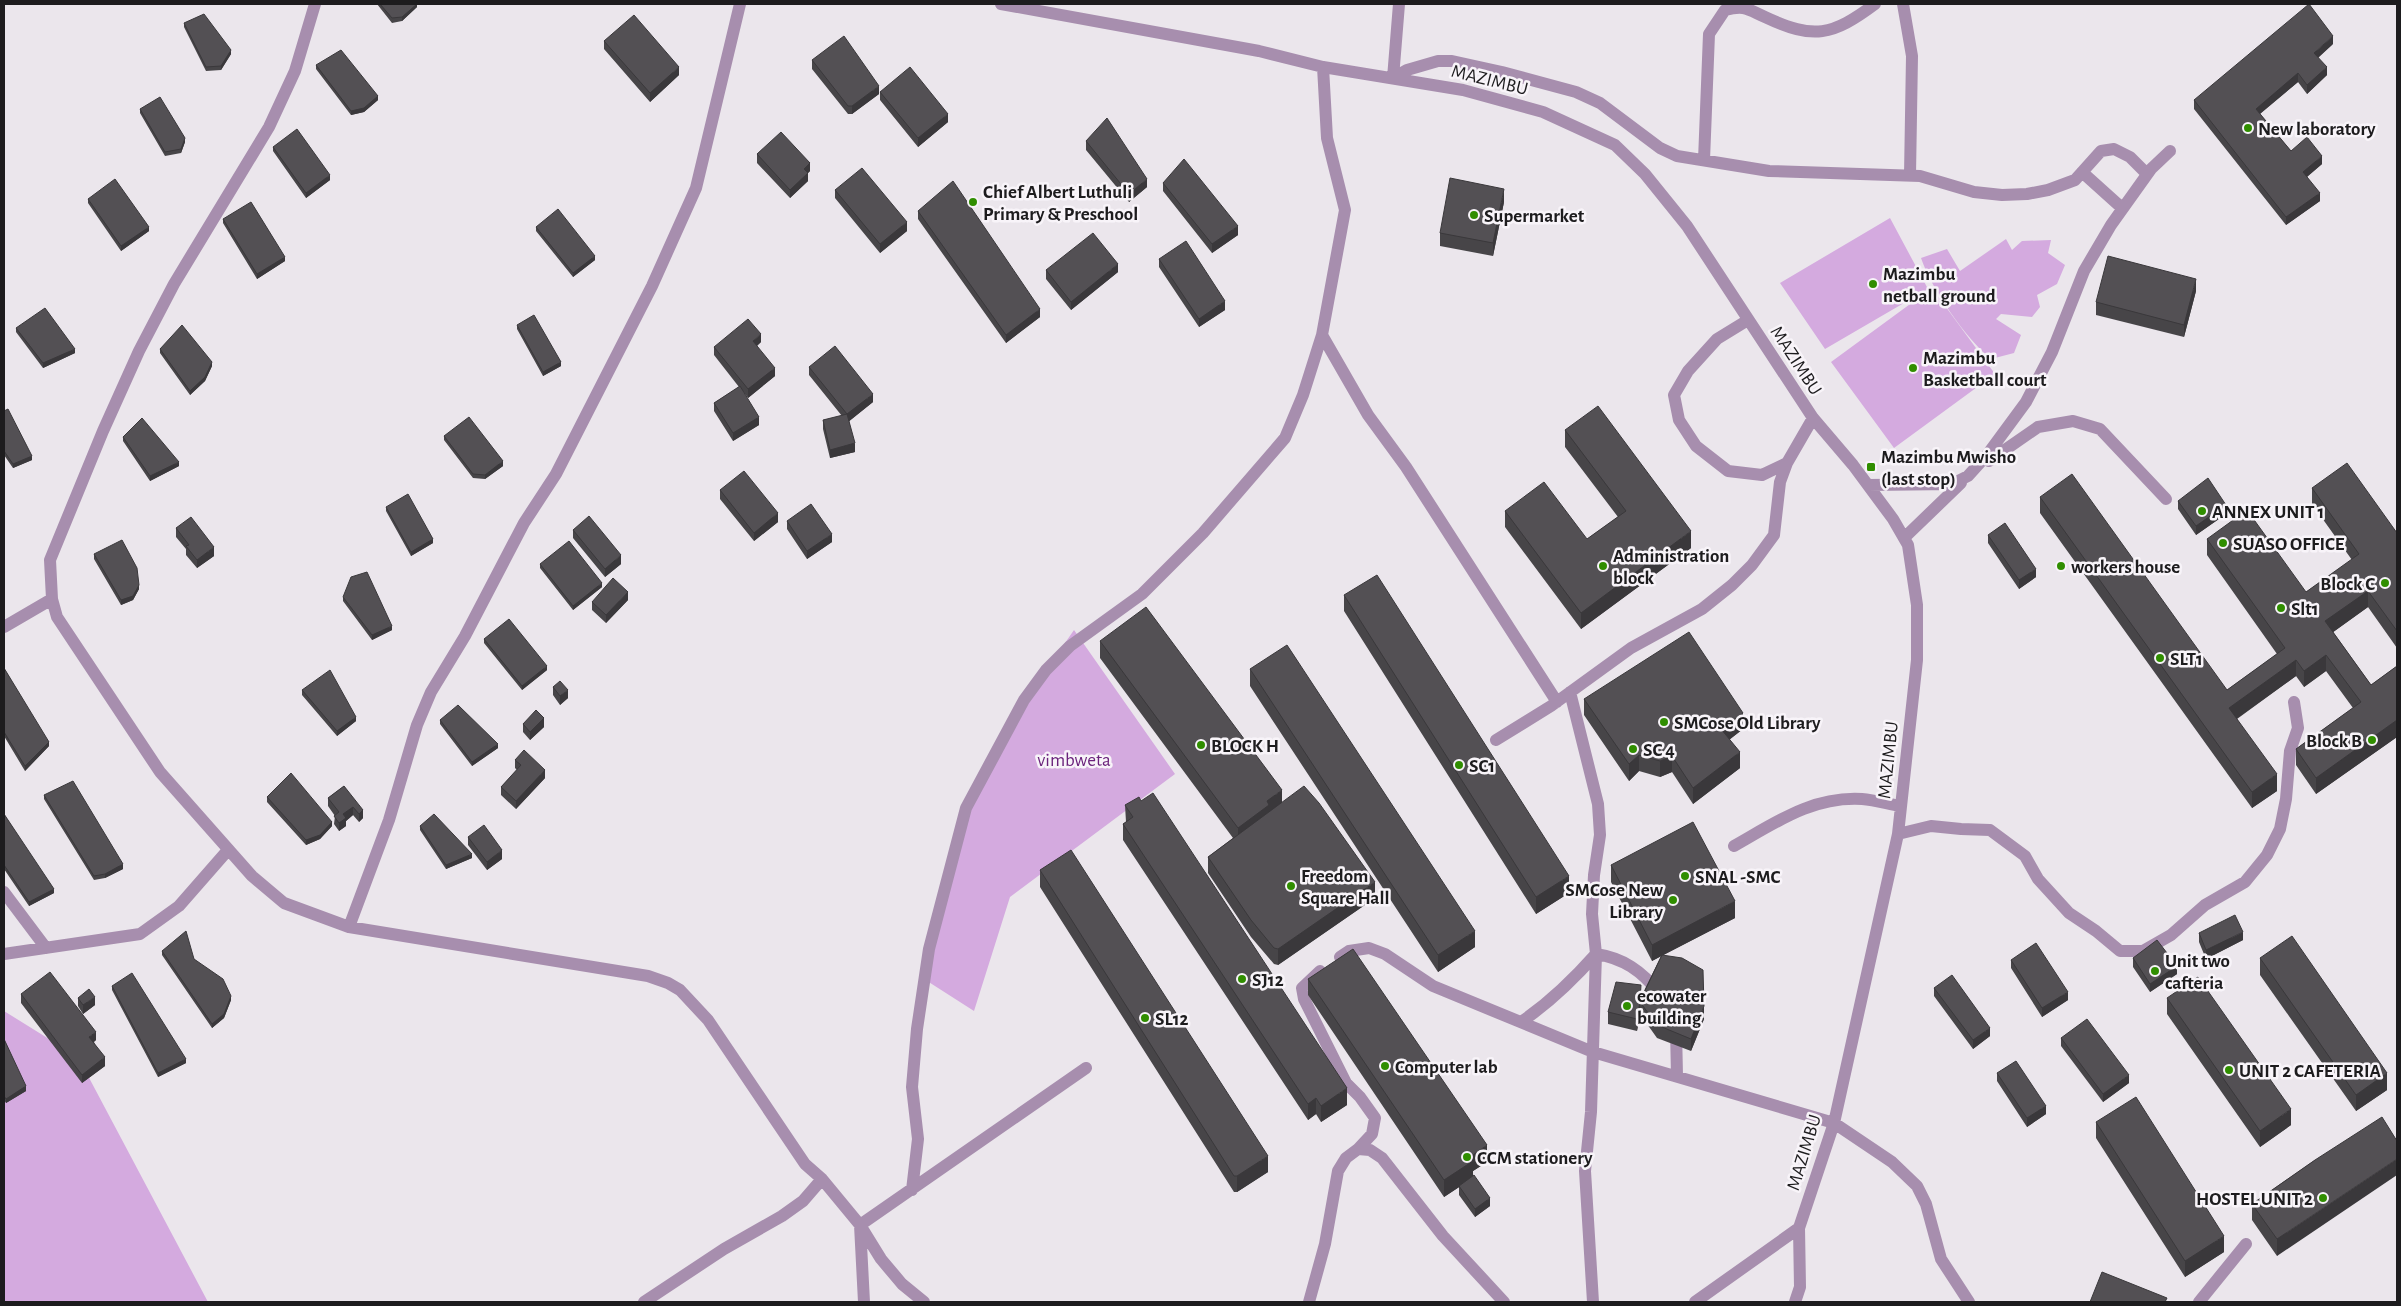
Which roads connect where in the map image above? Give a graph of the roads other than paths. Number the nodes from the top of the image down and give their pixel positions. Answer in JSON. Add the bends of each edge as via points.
{"nodes":[{"id":1,"x":315,"y":4,"type":"edge"},
{"id":2,"x":740,"y":4,"type":"edge"},
{"id":3,"x":1001,"y":4,"type":"edge"},
{"id":4,"x":1400,"y":4,"type":"edge"},
{"id":5,"x":1876,"y":4,"type":"edge"},
{"id":6,"x":1903,"y":4,"type":"edge"},
{"id":7,"x":1742,"y":5,"type":"edge"},
{"id":8,"x":1323,"y":67,"type":"junction"},
{"id":9,"x":1393,"y":78,"type":"junction"},
{"id":10,"x":2170,"y":151,"type":"dead end"},
{"id":11,"x":1704,"y":160,"type":"junction"},
{"id":12,"x":2082,"y":172,"type":"junction"},
{"id":13,"x":2147,"y":174,"type":"junction"},
{"id":14,"x":1910,"y":176,"type":"junction"},
{"id":15,"x":2122,"y":208,"type":"junction"},
{"id":16,"x":1748,"y":320,"type":"junction"},
{"id":17,"x":1322,"y":335,"type":"junction"},
{"id":18,"x":1812,"y":418,"type":"junction"},
{"id":19,"x":1787,"y":463,"type":"junction"},
{"id":20,"x":1968,"y":476,"type":"junction"},
{"id":21,"x":1868,"y":485,"type":"junction"},
{"id":22,"x":2166,"y":499,"type":"dead end"},
{"id":23,"x":1904,"y":538,"type":"junction"},
{"id":24,"x":52,"y":599,"type":"junction"},
{"id":25,"x":4,"y":627,"type":"edge"},
{"id":26,"x":1570,"y":692,"type":"junction"},
{"id":27,"x":1557,"y":702,"type":"junction"},
{"id":28,"x":2294,"y":702,"type":"dead end"},
{"id":29,"x":1496,"y":740,"type":"dead end"},
{"id":30,"x":1900,"y":806,"type":"junction"},
{"id":31,"x":1898,"y":834,"type":"junction"},
{"id":32,"x":1734,"y":846,"type":"dead end"},
{"id":33,"x":228,"y":850,"type":"junction"},
{"id":34,"x":4,"y":892,"type":"edge"},
{"id":35,"x":349,"y":927,"type":"junction"},
{"id":36,"x":46,"y":948,"type":"junction"},
{"id":37,"x":4,"y":954,"type":"edge"},
{"id":38,"x":1596,"y":954,"type":"junction"},
{"id":39,"x":1665,"y":1001,"type":"edge"},
{"id":40,"x":1670,"y":1015,"type":"edge"},
{"id":41,"x":1521,"y":1022,"type":"junction"},
{"id":42,"x":1593,"y":1052,"type":"junction"},
{"id":43,"x":1086,"y":1068,"type":"dead end"},
{"id":44,"x":1677,"y":1076,"type":"junction"},
{"id":45,"x":1834,"y":1122,"type":"junction"},
{"id":46,"x":1358,"y":1149,"type":"junction"},
{"id":47,"x":822,"y":1179,"type":"junction"},
{"id":48,"x":912,"y":1190,"type":"junction"},
{"id":49,"x":860,"y":1225,"type":"junction"},
{"id":50,"x":1799,"y":1228,"type":"junction"},
{"id":51,"x":2246,"y":1244,"type":"dead end"},
{"id":52,"x":644,"y":1302,"type":"edge"},
{"id":53,"x":864,"y":1302,"type":"edge"},
{"id":54,"x":924,"y":1302,"type":"edge"},
{"id":55,"x":1309,"y":1302,"type":"edge"},
{"id":56,"x":1504,"y":1302,"type":"edge"},
{"id":57,"x":1593,"y":1302,"type":"edge"},
{"id":58,"x":1695,"y":1302,"type":"edge"},
{"id":59,"x":1795,"y":1302,"type":"edge"},
{"id":60,"x":1969,"y":1302,"type":"edge"},
{"id":61,"x":2198,"y":1302,"type":"edge"}],
"edges":[{"from":1,"to":24,"type":"street","via":[[295,71],[269,127],[174,284],[103,431],[50,560]]},
{"from":2,"to":35,"type":"street","via":[[696,188],[652,286],[556,474],[524,523],[465,636],[431,692],[417,725],[389,820]]},
{"from":3,"to":8,"type":"street","name":"MAZIMBU","via":[[1259,51]]},
{"from":4,"to":9,"type":"street"},
{"from":5,"to":7,"type":"street","via":[[1834,29],[1813,33],[1795,30]]},
{"from":6,"to":14,"type":"street","via":[[1912,56]]},
{"from":7,"to":11,"type":"street","via":[[1725,10],[1709,34]]},
{"from":8,"to":9,"type":"street","name":"MAZIMBU"},
{"from":8,"to":17,"type":"street","via":[[1327,138],[1345,210]]},
{"from":9,"to":11,"type":"street","via":[[1423,64],[1452,61],[1548,84],[1600,103],[1668,152]]},
{"from":9,"to":16,"type":"street","name":"MAZIMBU","via":[[1463,90],[1543,112],[1615,146],[1632,159],[1667,201]]},
{"from":10,"to":13,"type":"street"},
{"from":11,"to":14,"type":"street","via":[[1769,171]]},
{"from":12,"to":13,"type":"street","via":[[2101,151],[2114,149],[2130,157]]},
{"from":12,"to":14,"type":"street","via":[[2075,180],[2048,190],[2002,195],[1974,192]]},
{"from":12,"to":15,"type":"street"},
{"from":13,"to":15,"type":"street"},
{"from":15,"to":20,"type":"street","via":[[2084,271],[2052,352],[2026,402]]},
{"from":16,"to":18,"type":"street","name":"MAZIMBU"},
{"from":16,"to":19,"type":"street","via":[[1717,339],[1688,371],[1674,395],[1678,420],[1696,446],[1728,471],[1762,475]]},
{"from":17,"to":27,"type":"street","via":[[1368,415],[1406,467]]},
{"from":17,"to":48,"type":"street","via":[[1303,396],[1284,438],[1210,526],[1142,594],[1070,646],[1046,670],[1024,700],[966,808],[929,949],[917,1029],[912,1097],[918,1121],[918,1139]]},
{"from":18,"to":19,"type":"street"},
{"from":18,"to":21,"type":"street","name":"MAZIMBU"},
{"from":19,"to":26,"type":"street","via":[[1780,482],[1774,535],[1752,565],[1702,609],[1631,648]]},
{"from":20,"to":21,"type":"street","via":[[1952,484]]},
{"from":20,"to":22,"type":"street","via":[[2038,427],[2073,421],[2100,429]]},
{"from":20,"to":23,"type":"street"},
{"from":21,"to":23,"type":"street","name":"MAZIMBU"},
{"from":23,"to":30,"type":"street","name":"MAZIMBU","via":[[1912,561],[1918,605],[1917,660]]},
{"from":24,"to":25,"type":"street"},
{"from":24,"to":33,"type":"street","via":[[57,617],[160,772]]},
{"from":26,"to":27,"type":"street"},
{"from":26,"to":38,"type":"street","via":[[1598,804],[1600,835],[1592,914]]},
{"from":27,"to":29,"type":"street"},
{"from":28,"to":31,"type":"street","via":[[2298,728],[2290,751],[2286,799],[2280,829],[2267,855],[2244,882],[2205,906],[2171,935],[2143,951],[2120,951],[2069,914],[2038,879],[2025,856],[1990,830],[1931,826]]},
{"from":30,"to":31,"type":"street","name":"MAZIMBU"},
{"from":30,"to":32,"type":"street","via":[[1863,799],[1831,800],[1793,812]]},
{"from":31,"to":45,"type":"street","name":"MAZIMBU"},
{"from":33,"to":35,"type":"street","via":[[252,876],[284,902]]},
{"from":33,"to":36,"type":"street","via":[[179,906],[140,934]]},
{"from":34,"to":36,"type":"street"},
{"from":35,"to":47,"type":"street","via":[[611,969],[668,983],[680,990],[708,1020],[805,1164]]},
{"from":36,"to":37,"type":"street"},
{"from":38,"to":39,"type":"street","via":[[1632,966],[1643,974]]},
{"from":38,"to":41,"type":"street","via":[[1571,982]]},
{"from":38,"to":42,"type":"street"},
{"from":40,"to":44,"type":"street","via":[[1676,1030]]},
{"from":41,"to":42,"type":"street"},
{"from":41,"to":46,"type":"street","via":[[1433,986],[1385,954],[1368,948],[1349,951],[1312,977],[1302,988],[1304,999],[1346,1083],[1375,1118],[1372,1134]]},
{"from":42,"to":44,"type":"street"},
{"from":42,"to":57,"type":"street","via":[[1585,1171]]},
{"from":43,"to":48,"type":"street"},
{"from":44,"to":45,"type":"street"},
{"from":45,"to":50,"type":"street","name":"MAZIMBU"},
{"from":45,"to":60,"type":"street","via":[[1892,1162],[1916,1186],[1926,1204],[1941,1259]]},
{"from":46,"to":55,"type":"street","via":[[1346,1158],[1338,1171],[1325,1244]]},
{"from":46,"to":56,"type":"street","via":[[1370,1150],[1382,1158],[1443,1236]]},
{"from":47,"to":49,"type":"street"},
{"from":47,"to":52,"type":"street","via":[[803,1201],[782,1216],[724,1249]]},
{"from":48,"to":49,"type":"street"},
{"from":49,"to":53,"type":"street"},
{"from":49,"to":54,"type":"street","via":[[881,1259],[902,1284]]},
{"from":50,"to":58,"type":"street"},
{"from":50,"to":59,"type":"street","via":[[1800,1287]]},
{"from":51,"to":61,"type":"street"}]}
